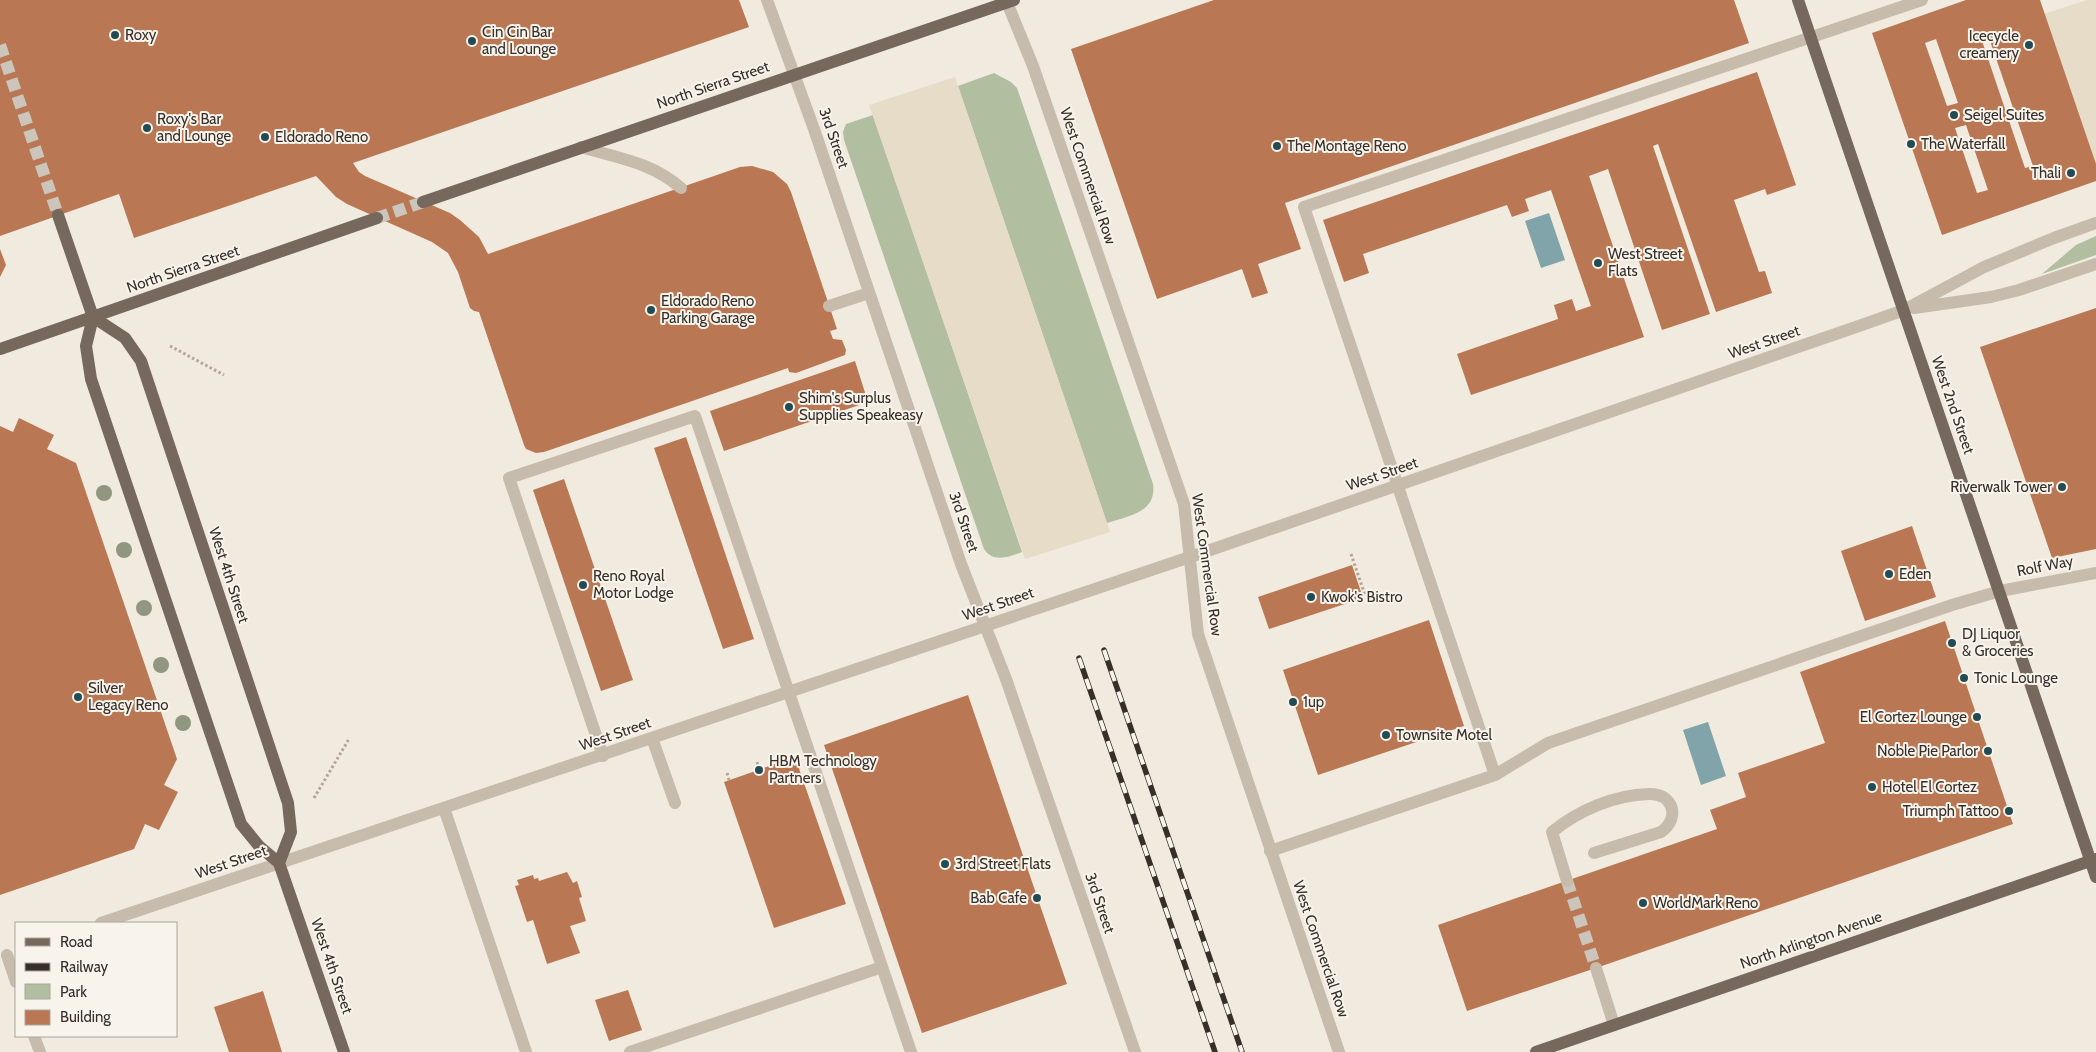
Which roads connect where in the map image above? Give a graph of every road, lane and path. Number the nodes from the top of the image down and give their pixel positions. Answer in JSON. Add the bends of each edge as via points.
{"nodes":[{"id":1,"x":767,"y":0,"type":"edge"},
{"id":2,"x":1798,"y":0,"type":"edge"},
{"id":3,"x":1922,"y":0,"type":"edge"},
{"id":4,"x":1009,"y":1,"type":"edge"},
{"id":5,"x":1811,"y":37,"type":"junction"},
{"id":6,"x":795,"y":74,"type":"junction"},
{"id":7,"x":581,"y":147,"type":"junction"},
{"id":8,"x":681,"y":188,"type":"dead end"},
{"id":9,"x":423,"y":202,"type":"tunnel mouth"},
{"id":10,"x":58,"y":215,"type":"tunnel mouth"},
{"id":11,"x":377,"y":218,"type":"tunnel mouth"},
{"id":12,"x":2096,"y":223,"type":"edge"},
{"id":13,"x":2096,"y":264,"type":"edge"},
{"id":14,"x":870,"y":293,"type":"junction"},
{"id":15,"x":829,"y":306,"type":"dead end"},
{"id":16,"x":1904,"y":310,"type":"junction"},
{"id":17,"x":93,"y":318,"type":"junction"},
{"id":18,"x":170,"y":346,"type":"dead end"},
{"id":19,"x":0,"y":349,"type":"edge"},
{"id":20,"x":224,"y":375,"type":"dead end"},
{"id":21,"x":1397,"y":486,"type":"junction"},
{"id":22,"x":1352,"y":554,"type":"dead end"},
{"id":23,"x":1190,"y":557,"type":"junction"},
{"id":24,"x":2096,"y":573,"type":"edge"},
{"id":25,"x":2000,"y":591,"type":"junction"},
{"id":26,"x":1365,"y":595,"type":"dead end"},
{"id":27,"x":986,"y":625,"type":"junction"},
{"id":28,"x":788,"y":692,"type":"junction"},
{"id":29,"x":652,"y":738,"type":"junction"},
{"id":30,"x":349,"y":739,"type":"dead end"},
{"id":31,"x":603,"y":756,"type":"junction"},
{"id":32,"x":757,"y":762,"type":"dead end"},
{"id":33,"x":759,"y":770,"type":"dead end"},
{"id":34,"x":727,"y":773,"type":"dead end"},
{"id":35,"x":1495,"y":775,"type":"junction"},
{"id":36,"x":729,"y":780,"type":"dead end"},
{"id":37,"x":314,"y":798,"type":"dead end"},
{"id":38,"x":675,"y":803,"type":"dead end"},
{"id":39,"x":444,"y":808,"type":"junction"},
{"id":40,"x":1270,"y":851,"type":"junction"},
{"id":41,"x":1594,"y":854,"type":"dead end"},
{"id":42,"x":2093,"y":860,"type":"edge"},
{"id":43,"x":279,"y":863,"type":"junction"},
{"id":44,"x":2096,"y":877,"type":"edge"},
{"id":45,"x":1567,"y":880,"type":"tunnel mouth"},
{"id":46,"x":104,"y":922,"type":"edge"},
{"id":47,"x":8,"y":955,"type":"edge"},
{"id":48,"x":882,"y":967,"type":"junction"},
{"id":49,"x":1596,"y":968,"type":"tunnel mouth"},
{"id":50,"x":15,"y":979,"type":"edge"},
{"id":51,"x":1614,"y":1025,"type":"junction"},
{"id":52,"x":34,"y":1037,"type":"edge"},
{"id":53,"x":40,"y":1052,"type":"edge"},
{"id":54,"x":344,"y":1052,"type":"edge"},
{"id":55,"x":526,"y":1052,"type":"edge"},
{"id":56,"x":630,"y":1052,"type":"edge"},
{"id":57,"x":911,"y":1052,"type":"edge"},
{"id":58,"x":1134,"y":1052,"type":"edge"},
{"id":59,"x":1339,"y":1052,"type":"edge"},
{"id":60,"x":1536,"y":1052,"type":"edge"}],
"edges":[{"from":1,"to":6,"type":"street","name":"3rd Street"},
{"from":2,"to":5,"type":"main road","name":"West 2nd Street"},
{"from":3,"to":5,"type":"street"},
{"from":4,"to":6,"type":"main road","name":"North Sierra Street"},
{"from":4,"to":23,"type":"street","name":"West Commercial Row","via":[[1184,504]]},
{"from":5,"to":16,"type":"main road","name":"West 2nd Street"},
{"from":5,"to":21,"type":"street","via":[[1304,207]]},
{"from":6,"to":7,"type":"main road","name":"North Sierra Street"},
{"from":6,"to":14,"type":"street","name":"3rd Street"},
{"from":7,"to":8,"type":"street","via":[[653,168]]},
{"from":7,"to":9,"type":"main road","name":"North Sierra Street"},
{"from":10,"to":17,"type":"main road"},
{"from":11,"to":17,"type":"main road","name":"North Sierra Street"},
{"from":12,"to":16,"type":"street","name":"West Street","via":[[1984,267]]},
{"from":13,"to":16,"type":"street","name":"West Street","via":[[1991,297]]},
{"from":14,"to":15,"type":"street"},
{"from":14,"to":27,"type":"street","name":"3rd Street","via":[[961,564]]},
{"from":16,"to":21,"type":"street","name":"West Street"},
{"from":16,"to":25,"type":"main road","name":"West 2nd Street"},
{"from":17,"to":19,"type":"main road","name":"North Sierra Street"},
{"from":17,"to":43,"type":"main road","via":[[86,346],[91,379],[241,824]]},
{"from":17,"to":43,"type":"main road","name":"West 4th Street","via":[[125,338],[141,361],[288,803],[291,832]]},
{"from":18,"to":20,"type":"path"},
{"from":21,"to":23,"type":"street","name":"West Street"},
{"from":21,"to":35,"type":"street"},
{"from":22,"to":26,"type":"path"},
{"from":23,"to":27,"type":"street","name":"West Street"},
{"from":23,"to":40,"type":"street","name":"West Commercial Row","via":[[1198,634]]},
{"from":24,"to":25,"type":"street","name":"Rolf Way"},
{"from":25,"to":35,"type":"street","name":"Rolf Way","via":[[1548,742]]},
{"from":25,"to":42,"type":"main road","name":"West 2nd Street"},
{"from":27,"to":28,"type":"street","name":"West Street"},
{"from":27,"to":58,"type":"street","name":"3rd Street"},
{"from":28,"to":29,"type":"street","name":"West Street"},
{"from":28,"to":31,"type":"street","via":[[695,416],[509,478]]},
{"from":28,"to":48,"type":"street"},
{"from":29,"to":31,"type":"street","name":"West Street"},
{"from":29,"to":38,"type":"street"},
{"from":30,"to":37,"type":"path"},
{"from":31,"to":39,"type":"street","name":"West Street"},
{"from":32,"to":33,"type":"path"},
{"from":34,"to":36,"type":"path"},
{"from":35,"to":40,"type":"street","name":"Rolf Way"},
{"from":39,"to":43,"type":"street","name":"West Street"},
{"from":39,"to":55,"type":"street"},
{"from":40,"to":59,"type":"street","name":"West Commercial Row"},
{"from":41,"to":45,"type":"street","via":[[1661,832],[1673,818],[1671,806],[1663,796],[1623,797],[1566,820],[1552,832]]},
{"from":42,"to":44,"type":"main road","name":"West 2nd Street"},
{"from":42,"to":51,"type":"main road","name":"North Arlington Avenue"},
{"from":43,"to":46,"type":"street","name":"West Street"},
{"from":43,"to":54,"type":"main road","name":"West 4th Street"},
{"from":47,"to":50,"type":"street"},
{"from":48,"to":56,"type":"street"},
{"from":48,"to":57,"type":"street"},
{"from":49,"to":51,"type":"street"},
{"from":51,"to":60,"type":"main road","name":"North Arlington Avenue"},
{"from":52,"to":53,"type":"street"}]}
